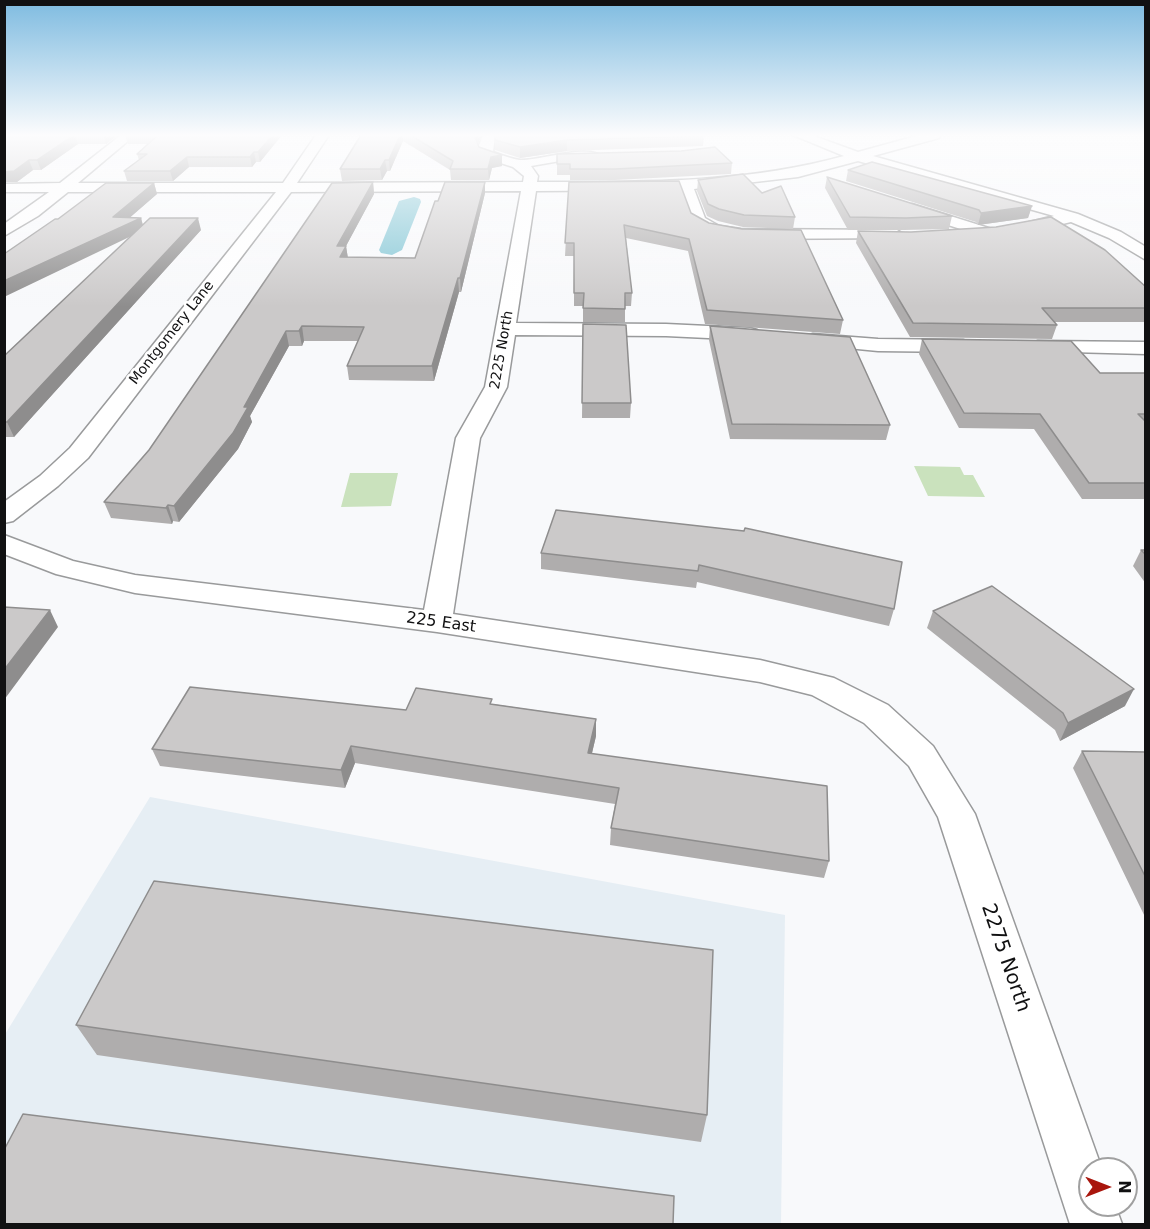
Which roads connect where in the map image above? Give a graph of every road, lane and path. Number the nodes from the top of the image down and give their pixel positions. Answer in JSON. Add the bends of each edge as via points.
{"nodes":[{"id":1,"x":59,"y":192,"type":"edge"},
{"id":2,"x":283,"y":192,"type":"edge"},
{"id":3,"x":528,"y":192,"type":"edge"},
{"id":4,"x":688,"y":192,"type":"edge"},
{"id":5,"x":985,"y":192,"type":"edge"},
{"id":6,"x":899,"y":205,"type":"edge"},
{"id":7,"x":1072,"y":217,"type":"junction"},
{"id":8,"x":4,"y":231,"type":"edge"},
{"id":9,"x":989,"y":233,"type":"junction"},
{"id":10,"x":916,"y":235,"type":"edge"},
{"id":11,"x":939,"y":236,"type":"edge"},
{"id":12,"x":1146,"y":255,"type":"edge"},
{"id":13,"x":506,"y":329,"type":"junction"},
{"id":14,"x":765,"y":335,"type":"edge"},
{"id":15,"x":799,"y":338,"type":"edge"},
{"id":16,"x":986,"y":346,"type":"edge"},
{"id":17,"x":1021,"y":347,"type":"edge"},
{"id":18,"x":1146,"y":348,"type":"edge"},
{"id":19,"x":4,"y":515,"type":"edge"},
{"id":20,"x":4,"y":543,"type":"edge"},
{"id":21,"x":437,"y":622,"type":"junction"},
{"id":22,"x":876,"y":714,"type":"joint"},
{"id":23,"x":1096,"y":1224,"type":"edge"}],
"edges":[{"from":1,"to":8,"type":"street"},
{"from":2,"to":19,"type":"street","name":"Montgomery Lane","via":[[79,453]]},
{"from":3,"to":13,"type":"street","name":"2225 North"},
{"from":4,"to":10,"type":"street","via":[[699,221],[715,230],[741,234]]},
{"from":5,"to":7,"type":"street"},
{"from":6,"to":9,"type":"street"},
{"from":7,"to":9,"type":"street"},
{"from":7,"to":12,"type":"street","via":[[1128,241]]},
{"from":9,"to":11,"type":"street"},
{"from":13,"to":14,"type":"street"},
{"from":13,"to":21,"type":"street","name":"2225 North","via":[[493,396],[468,438]]},
{"from":15,"to":16,"type":"street","via":[[878,345]]},
{"from":17,"to":18,"type":"street"},
{"from":20,"to":21,"type":"street","name":"225 East","via":[[66,568],[135,584]]},
{"from":21,"to":22,"type":"street","name":"225 East","via":[[760,671],[822,686]]},
{"from":22,"to":23,"type":"street","name":"2275 North","via":[[921,756],[956,814]]}]}
